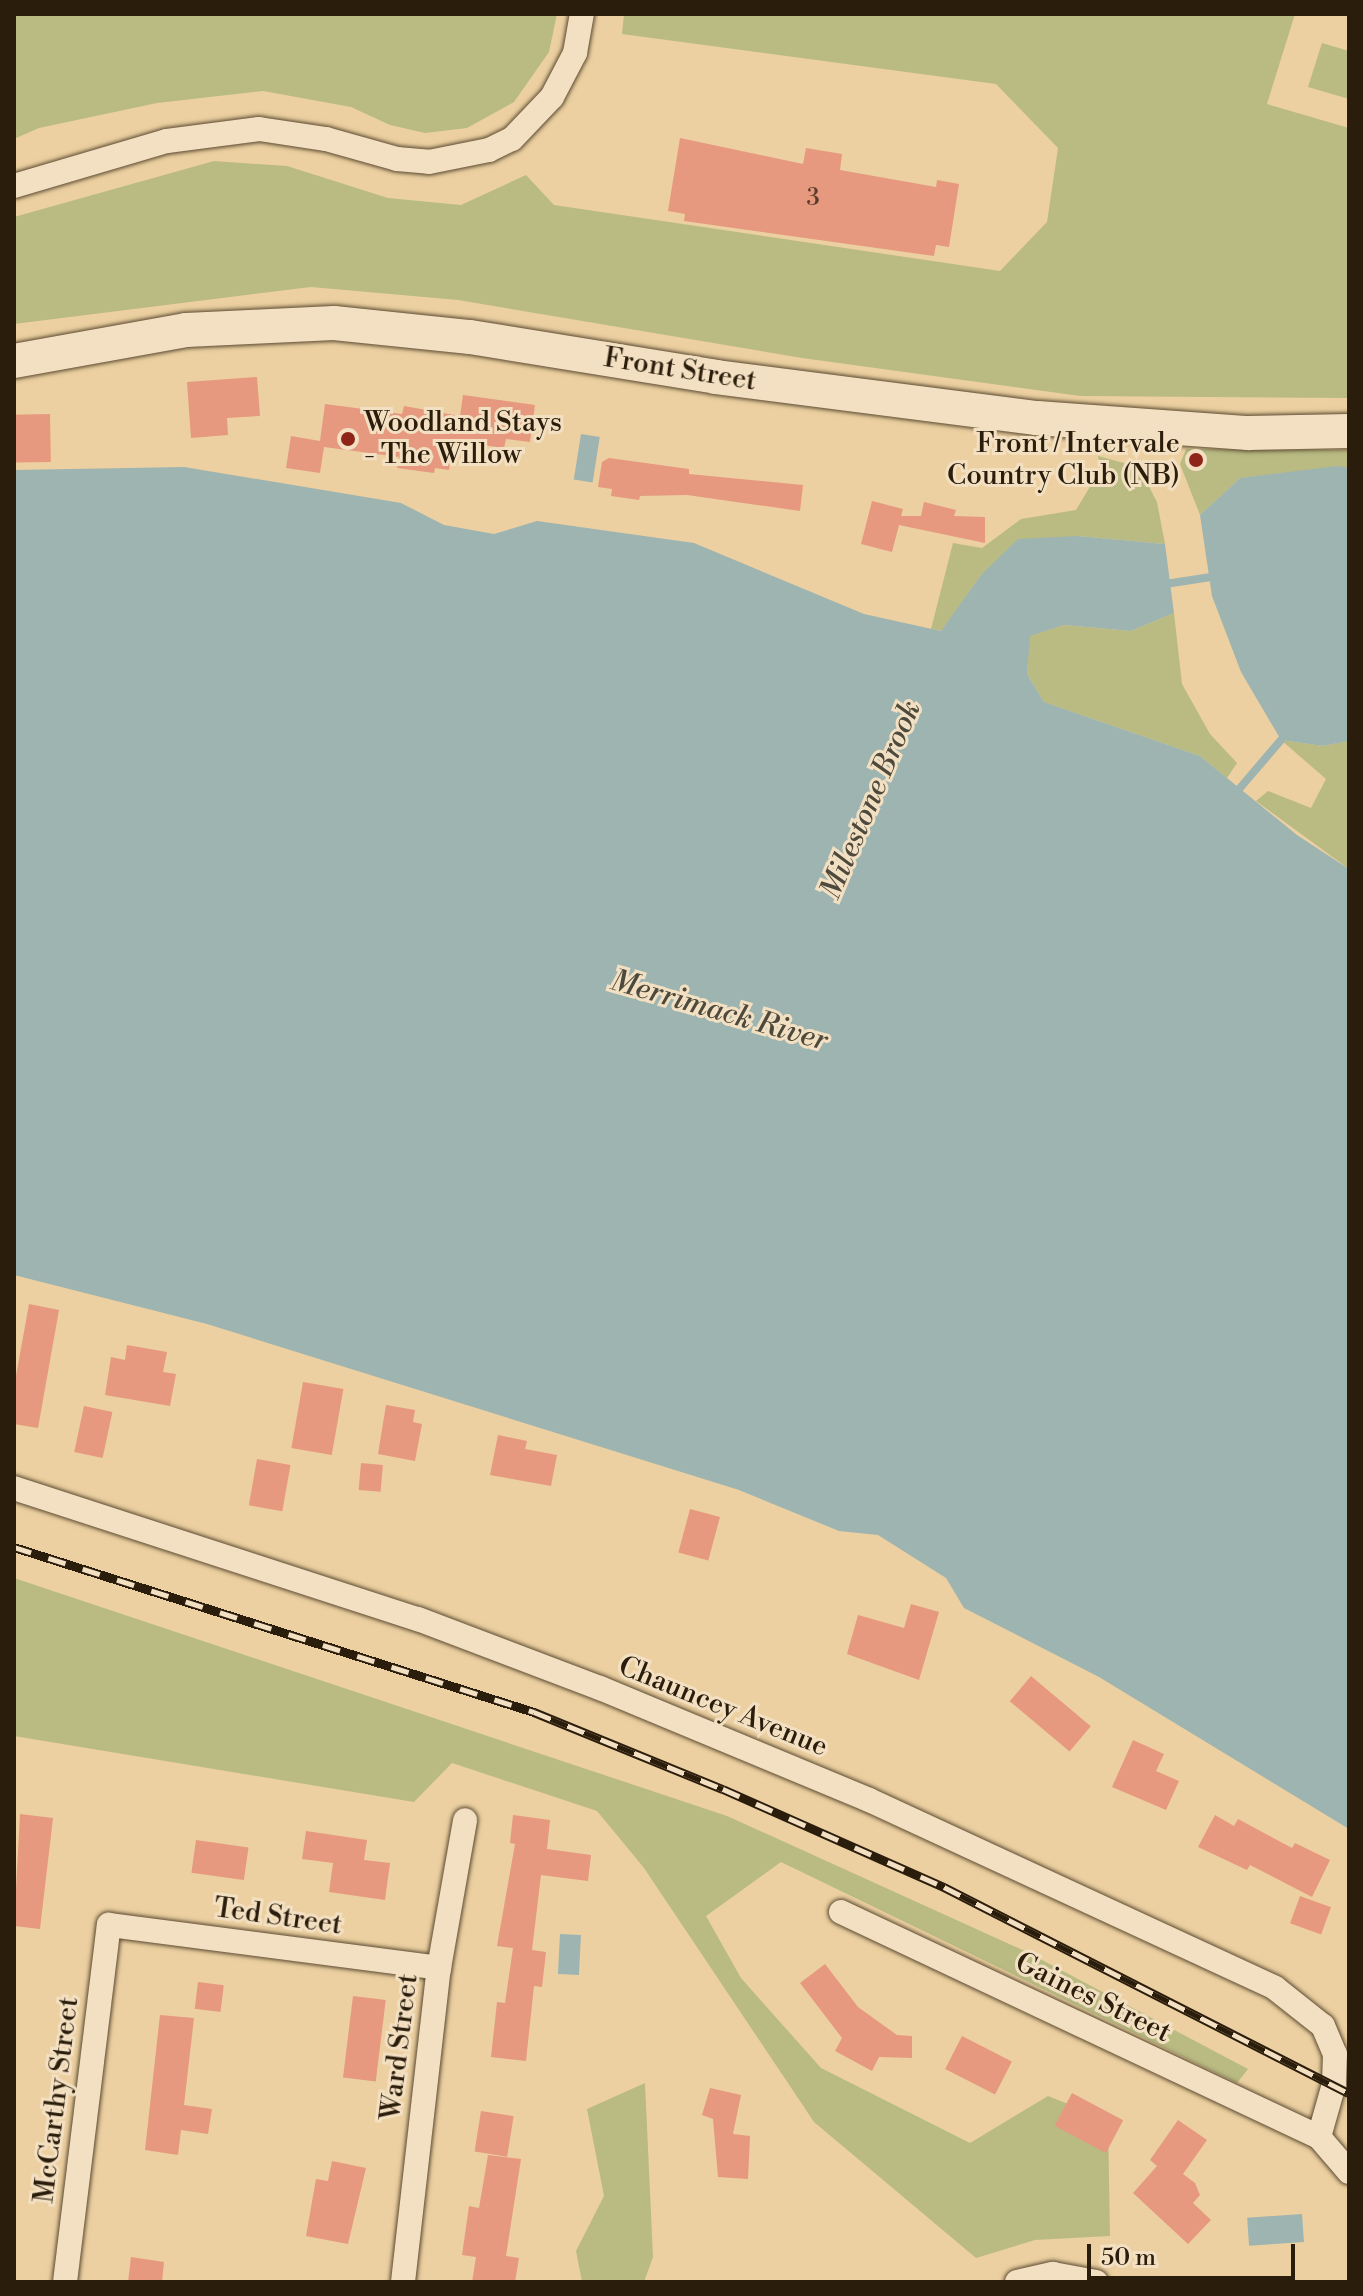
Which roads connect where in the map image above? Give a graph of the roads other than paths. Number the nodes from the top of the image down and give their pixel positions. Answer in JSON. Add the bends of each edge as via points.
{"nodes":[{"id":1,"x":582,"y":14,"type":"edge"},
{"id":2,"x":14,"y":186,"type":"edge"},
{"id":3,"x":14,"y":361,"type":"edge"},
{"id":4,"x":1349,"y":431,"type":"edge"},
{"id":5,"x":14,"y":1488,"type":"edge"},
{"id":6,"x":465,"y":1820,"type":"dead end"},
{"id":7,"x":841,"y":1912,"type":"dead end"},
{"id":8,"x":109,"y":1925,"type":"joint"},
{"id":9,"x":439,"y":1968,"type":"junction"},
{"id":10,"x":1319,"y":2137,"type":"junction"},
{"id":11,"x":1349,"y":2172,"type":"edge"},
{"id":12,"x":65,"y":2282,"type":"edge"},
{"id":13,"x":403,"y":2282,"type":"edge"},
{"id":14,"x":1017,"y":2282,"type":"edge"},
{"id":15,"x":1096,"y":2282,"type":"edge"}],
"edges":[{"from":1,"to":2,"type":"street","via":[[575,53],[552,97],[532,121],[489,150],[429,162],[291,133],[244,130],[167,141]]},
{"from":3,"to":4,"type":"main road","name":"Front Street","via":[[186,330],[334,323],[470,337],[716,377],[1037,418],[1232,432]]},
{"from":5,"to":10,"type":"street","name":"Chauncey Avenue","via":[[418,1619],[869,1800],[1275,1988],[1323,2026],[1335,2054],[1334,2084]]},
{"from":6,"to":9,"type":"street","name":"Ward Street"},
{"from":7,"to":10,"type":"street","name":"Gaines Street"},
{"from":8,"to":9,"type":"street","name":"Ted Street"},
{"from":8,"to":12,"type":"street","name":"McCarthy Street"},
{"from":9,"to":13,"type":"street","name":"Ward Street"},
{"from":10,"to":11,"type":"street"},
{"from":14,"to":15,"type":"street","via":[[1053,2274]]}]}
